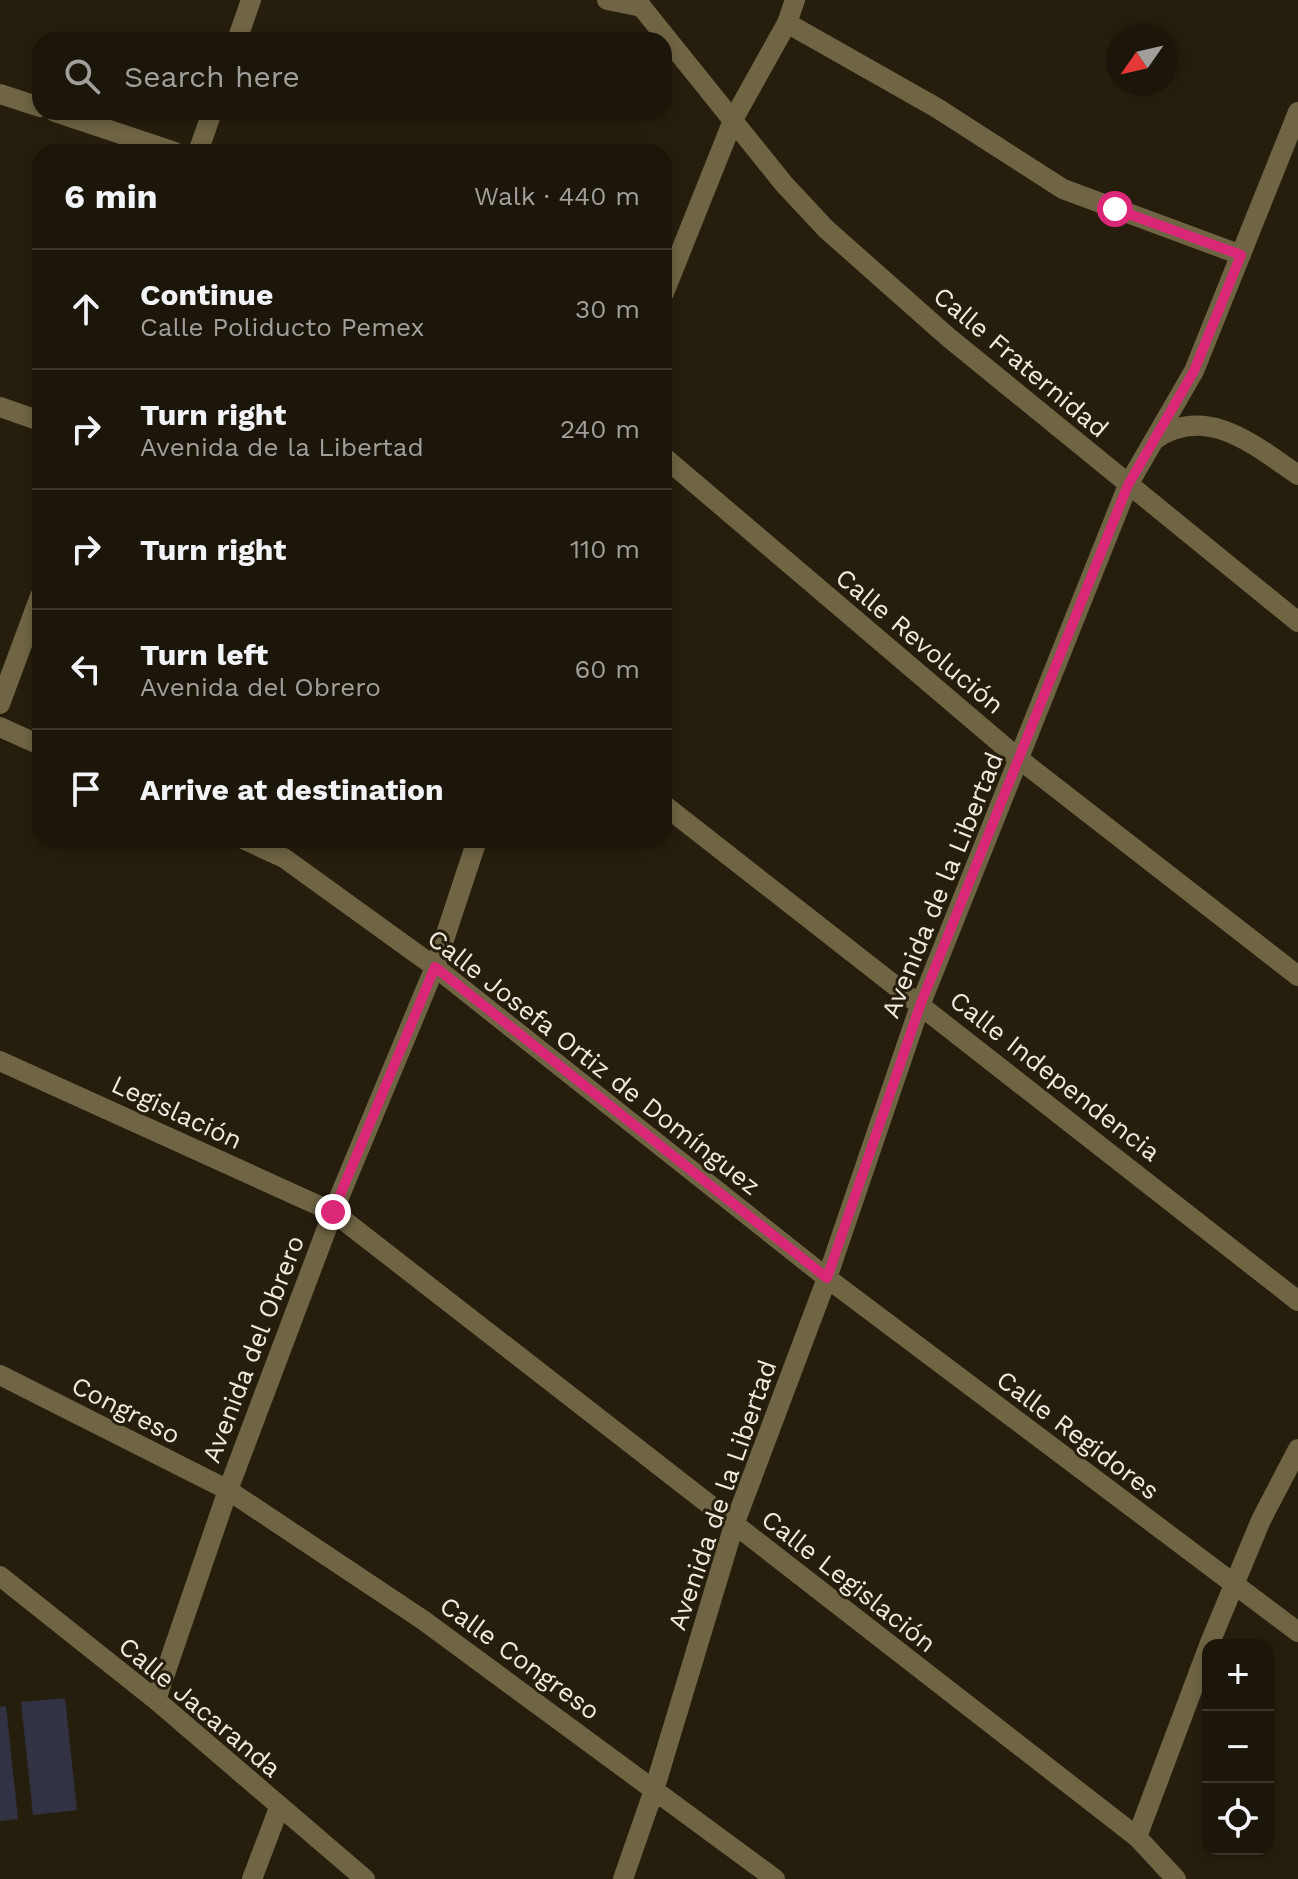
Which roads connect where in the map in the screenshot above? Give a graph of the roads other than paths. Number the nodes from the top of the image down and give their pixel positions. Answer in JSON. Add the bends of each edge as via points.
{"nodes":[{"id":1,"x":251,"y":0,"type":"edge"},
{"id":2,"x":607,"y":0,"type":"edge"},
{"id":3,"x":795,"y":0,"type":"edge"},
{"id":4,"x":639,"y":4,"type":"edge"},
{"id":5,"x":787,"y":23,"type":"junction"},
{"id":6,"x":240,"y":32,"type":"edge"},
{"id":7,"x":662,"y":32,"type":"edge"},
{"id":8,"x":672,"y":44,"type":"edge"},
{"id":9,"x":0,"y":94,"type":"edge"},
{"id":10,"x":32,"y":104,"type":"edge"},
{"id":11,"x":1298,"y":112,"type":"edge"},
{"id":12,"x":734,"y":118,"type":"junction"},
{"id":13,"x":79,"y":120,"type":"edge"},
{"id":14,"x":209,"y":120,"type":"edge"},
{"id":15,"x":151,"y":144,"type":"edge"},
{"id":16,"x":201,"y":144,"type":"edge"},
{"id":17,"x":1241,"y":255,"type":"junction"},
{"id":18,"x":672,"y":273,"type":"edge"},
{"id":19,"x":0,"y":407,"type":"edge"},
{"id":20,"x":32,"y":418,"type":"edge"},
{"id":21,"x":1154,"y":440,"type":"junction"},
{"id":22,"x":672,"y":464,"type":"edge"},
{"id":23,"x":1298,"y":475,"type":"edge"},
{"id":24,"x":1128,"y":485,"type":"junction"},
{"id":25,"x":32,"y":618,"type":"edge"},
{"id":26,"x":1298,"y":622,"type":"edge"},
{"id":27,"x":0,"y":704,"type":"edge"},
{"id":28,"x":0,"y":727,"type":"edge"},
{"id":29,"x":32,"y":741,"type":"edge"},
{"id":30,"x":1019,"y":759,"type":"junction"},
{"id":31,"x":672,"y":811,"type":"edge"},
{"id":32,"x":262,"y":848,"type":"edge"},
{"id":33,"x":474,"y":848,"type":"edge"},
{"id":34,"x":435,"y":967,"type":"junction"},
{"id":35,"x":1298,"y":976,"type":"edge"},
{"id":36,"x":921,"y":1003,"type":"junction"},
{"id":37,"x":0,"y":1061,"type":"edge"},
{"id":38,"x":333,"y":1212,"type":"junction"},
{"id":39,"x":827,"y":1278,"type":"junction"},
{"id":40,"x":1298,"y":1301,"type":"edge"},
{"id":41,"x":0,"y":1375,"type":"edge"},
{"id":42,"x":1298,"y":1449,"type":"edge"},
{"id":43,"x":228,"y":1490,"type":"junction"},
{"id":44,"x":734,"y":1525,"type":"junction"},
{"id":45,"x":0,"y":1576,"type":"edge"},
{"id":46,"x":1232,"y":1584,"type":"junction"},
{"id":47,"x":1298,"y":1632,"type":"edge"},
{"id":48,"x":1211,"y":1639,"type":"edge"},
{"id":49,"x":1202,"y":1662,"type":"edge"},
{"id":50,"x":156,"y":1700,"type":"junction"},
{"id":51,"x":655,"y":1787,"type":"junction"},
{"id":52,"x":279,"y":1808,"type":"junction"},
{"id":53,"x":1137,"y":1837,"type":"junction"},
{"id":54,"x":252,"y":1879,"type":"edge"},
{"id":55,"x":365,"y":1879,"type":"edge"},
{"id":56,"x":623,"y":1879,"type":"edge"},
{"id":57,"x":775,"y":1879,"type":"edge"},
{"id":58,"x":1176,"y":1879,"type":"edge"}],
"edges":[{"from":1,"to":6,"type":"street"},
{"from":2,"to":4,"type":"street"},
{"from":3,"to":5,"type":"street"},
{"from":4,"to":7,"type":"street","name":"Calle Fraternidad"},
{"from":5,"to":12,"type":"street"},
{"from":5,"to":17,"type":"street","via":[[937,108],[1063,189]]},
{"from":8,"to":12,"type":"street","name":"Calle Fraternidad"},
{"from":9,"to":10,"type":"street"},
{"from":11,"to":17,"type":"street","name":"Avenida de la Libertad"},
{"from":12,"to":18,"type":"street"},
{"from":12,"to":24,"type":"street","name":"Calle Fraternidad","via":[[826,229]]},
{"from":13,"to":15,"type":"street"},
{"from":14,"to":16,"type":"street"},
{"from":17,"to":21,"type":"street","name":"Avenida de la Libertad","via":[[1194,371]]},
{"from":19,"to":20,"type":"street"},
{"from":21,"to":23,"type":"street","via":[[1169,429],[1216,425]]},
{"from":21,"to":24,"type":"street","name":"Avenida de la Libertad"},
{"from":22,"to":30,"type":"street","name":"Calle Revolución"},
{"from":24,"to":26,"type":"street","name":"Calle Fraternidad"},
{"from":24,"to":30,"type":"street","name":"Avenida de la Libertad"},
{"from":25,"to":27,"type":"street"},
{"from":28,"to":29,"type":"street"},
{"from":30,"to":35,"type":"street","name":"Calle Revolución"},
{"from":30,"to":36,"type":"street","name":"Avenida de la Libertad"},
{"from":31,"to":36,"type":"street","name":"Calle Independencia"},
{"from":32,"to":34,"type":"street","name":"Calle Josefa Ortiz de Domínguez","via":[[284,858]]},
{"from":33,"to":34,"type":"street","name":"Avenida del Obrero"},
{"from":34,"to":38,"type":"street","name":"Avenida del Obrero"},
{"from":34,"to":39,"type":"street","name":"Calle Josefa Ortiz de Domínguez"},
{"from":36,"to":39,"type":"street","name":"Avenida de la Libertad"},
{"from":36,"to":40,"type":"street","name":"Calle Independencia"},
{"from":37,"to":38,"type":"street","name":"Legislación"},
{"from":38,"to":43,"type":"street","name":"Avenida del Obrero"},
{"from":38,"to":44,"type":"street","name":"Calle Legislación"},
{"from":39,"to":44,"type":"street","name":"Avenida de la Libertad"},
{"from":39,"to":46,"type":"street","name":"Calle Regidores"},
{"from":41,"to":43,"type":"street","name":"Congreso"},
{"from":42,"to":46,"type":"street"},
{"from":43,"to":50,"type":"street","name":"Avenida del Obrero"},
{"from":43,"to":51,"type":"street","name":"Calle Congreso","via":[[423,1620]]},
{"from":44,"to":51,"type":"street","name":"Avenida de la Libertad"},
{"from":44,"to":53,"type":"street","name":"Calle Legislación"},
{"from":45,"to":50,"type":"street","name":"Calle Jacaranda"},
{"from":46,"to":47,"type":"street","name":"Calle Regidores"},
{"from":46,"to":48,"type":"street"},
{"from":49,"to":53,"type":"street"},
{"from":50,"to":52,"type":"street","name":"Calle Jacaranda"},
{"from":51,"to":56,"type":"street","name":"Avenida de la Libertad"},
{"from":51,"to":57,"type":"street","name":"Calle Congreso"},
{"from":52,"to":54,"type":"street"},
{"from":52,"to":55,"type":"street","name":"Calle Jacaranda"},
{"from":53,"to":58,"type":"street","name":"Calle Legislación"}]}
